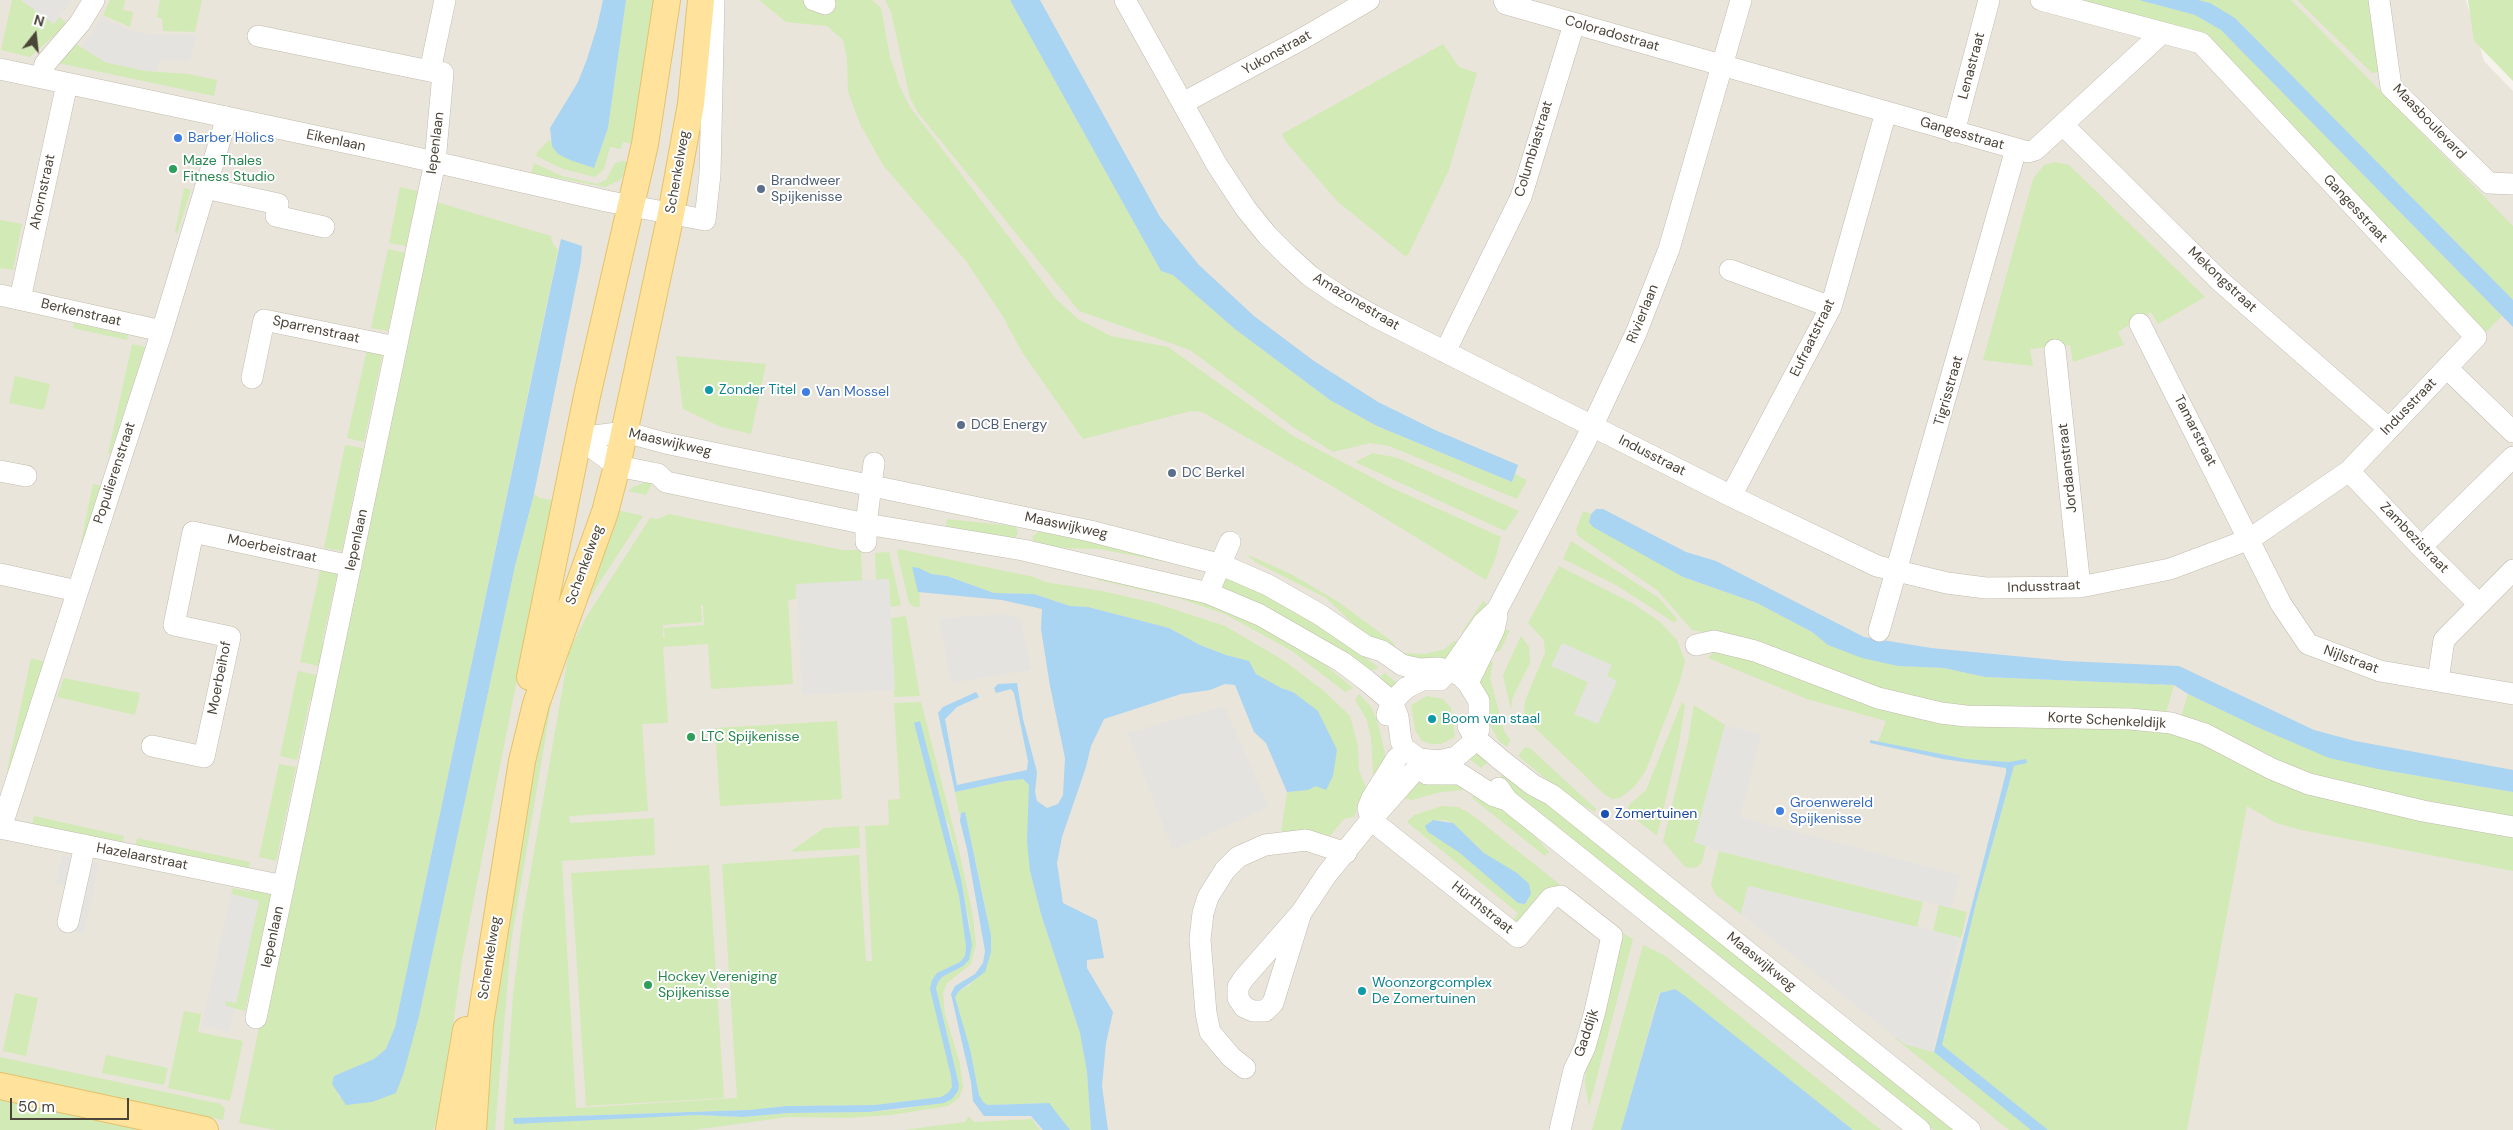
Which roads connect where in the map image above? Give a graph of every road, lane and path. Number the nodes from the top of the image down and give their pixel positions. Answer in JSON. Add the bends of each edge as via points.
{"nodes":[{"id":1,"x":94,"y":0,"type":"edge"},
{"id":2,"x":445,"y":0,"type":"edge"},
{"id":3,"x":667,"y":0,"type":"edge"},
{"id":4,"x":701,"y":0,"type":"edge"},
{"id":5,"x":714,"y":0,"type":"edge"},
{"id":6,"x":1125,"y":0,"type":"edge"},
{"id":7,"x":1369,"y":0,"type":"edge"},
{"id":8,"x":1504,"y":0,"type":"edge"},
{"id":9,"x":1741,"y":0,"type":"edge"},
{"id":10,"x":1989,"y":0,"type":"edge"},
{"id":11,"x":2041,"y":0,"type":"edge"},
{"id":12,"x":2379,"y":0,"type":"edge"},
{"id":13,"x":1574,"y":24,"type":"junction"},
{"id":14,"x":2162,"y":33,"type":"junction"},
{"id":15,"x":258,"y":36,"type":"dead end"},
{"id":16,"x":1722,"y":65,"type":"junction"},
{"id":17,"x":0,"y":69,"type":"edge"},
{"id":18,"x":430,"y":71,"type":"junction"},
{"id":19,"x":42,"y":78,"type":"junction"},
{"id":20,"x":67,"y":84,"type":"junction"},
{"id":21,"x":1183,"y":103,"type":"junction"},
{"id":22,"x":1886,"y":112,"type":"junction"},
{"id":23,"x":227,"y":117,"type":"junction"},
{"id":24,"x":2063,"y":124,"type":"junction"},
{"id":25,"x":1954,"y":132,"type":"junction"},
{"id":26,"x":2016,"y":149,"type":"junction"},
{"id":27,"x":435,"y":162,"type":"junction"},
{"id":28,"x":2513,"y":184,"type":"edge"},
{"id":29,"x":205,"y":188,"type":"junction"},
{"id":30,"x":630,"y":206,"type":"junction"},
{"id":31,"x":670,"y":214,"type":"junction"},
{"id":32,"x":704,"y":220,"type":"joint"},
{"id":33,"x":324,"y":227,"type":"dead end"},
{"id":34,"x":1730,"y":270,"type":"dead end"},
{"id":35,"x":10,"y":297,"type":"edge"},
{"id":36,"x":1831,"y":307,"type":"junction"},
{"id":37,"x":2140,"y":324,"type":"dead end"},
{"id":38,"x":162,"y":331,"type":"junction"},
{"id":39,"x":2476,"y":337,"type":"joint"},
{"id":40,"x":396,"y":347,"type":"junction"},
{"id":41,"x":2055,"y":350,"type":"dead end"},
{"id":42,"x":1445,"y":352,"type":"junction"},
{"id":43,"x":2447,"y":368,"type":"junction"},
{"id":44,"x":252,"y":378,"type":"dead end"},
{"id":45,"x":1592,"y":425,"type":"junction"},
{"id":46,"x":2388,"y":428,"type":"junction"},
{"id":47,"x":625,"y":432,"type":"junction"},
{"id":48,"x":2513,"y":432,"type":"edge"},
{"id":49,"x":579,"y":438,"type":"junction"},
{"id":50,"x":2513,"y":457,"type":"edge"},
{"id":51,"x":874,"y":464,"type":"dead end"},
{"id":52,"x":617,"y":466,"type":"junction"},
{"id":53,"x":0,"y":471,"type":"edge"},
{"id":54,"x":2349,"y":471,"type":"junction"},
{"id":55,"x":26,"y":476,"type":"dead end"},
{"id":56,"x":870,"y":485,"type":"junction"},
{"id":57,"x":1731,"y":496,"type":"junction"},
{"id":58,"x":193,"y":532,"type":"joint"},
{"id":59,"x":866,"y":533,"type":"junction"},
{"id":60,"x":2250,"y":539,"type":"junction"},
{"id":61,"x":1230,"y":542,"type":"dead end"},
{"id":62,"x":2421,"y":547,"type":"junction"},
{"id":63,"x":1222,"y":564,"type":"junction"},
{"id":64,"x":352,"y":566,"type":"junction"},
{"id":65,"x":2513,"y":570,"type":"edge"},
{"id":66,"x":1898,"y":572,"type":"junction"},
{"id":67,"x":0,"y":574,"type":"edge"},
{"id":68,"x":2080,"y":587,"type":"junction"},
{"id":69,"x":77,"y":591,"type":"junction"},
{"id":70,"x":1208,"y":593,"type":"junction"},
{"id":71,"x":2479,"y":604,"type":"junction"},
{"id":72,"x":1498,"y":610,"type":"junction"},
{"id":73,"x":1879,"y":631,"type":"dead end"},
{"id":74,"x":1696,"y":645,"type":"dead end"},
{"id":75,"x":1444,"y":675,"type":"junction"},
{"id":76,"x":1416,"y":676,"type":"junction"},
{"id":77,"x":2438,"y":680,"type":"junction"},
{"id":78,"x":1468,"y":683,"type":"junction"},
{"id":79,"x":2513,"y":694,"type":"edge"},
{"id":80,"x":1389,"y":712,"type":"junction"},
{"id":81,"x":1477,"y":734,"type":"junction"},
{"id":82,"x":152,"y":746,"type":"dead end"},
{"id":83,"x":1397,"y":758,"type":"junction"},
{"id":84,"x":1453,"y":764,"type":"junction"},
{"id":85,"x":1419,"y":765,"type":"junction"},
{"id":86,"x":1370,"y":820,"type":"junction"},
{"id":87,"x":2513,"y":827,"type":"edge"},
{"id":88,"x":1,"y":828,"type":"edge"},
{"id":89,"x":84,"y":845,"type":"junction"},
{"id":90,"x":1346,"y":853,"type":"junction"},
{"id":91,"x":284,"y":886,"type":"junction"},
{"id":92,"x":1301,"y":913,"type":"dead end"},
{"id":93,"x":68,"y":922,"type":"dead end"},
{"id":94,"x":1612,"y":936,"type":"joint"},
{"id":95,"x":256,"y":1018,"type":"dead end"},
{"id":96,"x":1245,"y":1068,"type":"dead end"},
{"id":97,"x":0,"y":1086,"type":"edge"},
{"id":98,"x":205,"y":1130,"type":"edge"},
{"id":99,"x":449,"y":1130,"type":"edge"},
{"id":100,"x":474,"y":1130,"type":"edge"},
{"id":101,"x":1560,"y":1130,"type":"edge"},
{"id":102,"x":1920,"y":1130,"type":"edge"},
{"id":103,"x":1970,"y":1130,"type":"edge"}],
"edges":[{"from":1,"to":19,"type":"street","via":[[80,24],[45,64]]},
{"from":2,"to":18,"type":"street"},
{"from":3,"to":30,"type":"main road","name":"Schenkelweg","via":[[645,144]]},
{"from":4,"to":31,"type":"main road","name":"Schenkelweg","via":[[691,104]]},
{"from":5,"to":32,"type":"street","name":"Schenkelweg","via":[[710,183]]},
{"from":6,"to":21,"type":"street","name":"Amazonestraat"},
{"from":7,"to":21,"type":"street","name":"Yukonstraat"},
{"from":8,"to":13,"type":"street","name":"Coloradostraat","via":[[1506,4]]},
{"from":9,"to":16,"type":"street","name":"Rivierlaan"},
{"from":10,"to":25,"type":"street","name":"Lenastraat"},
{"from":11,"to":14,"type":"street","name":"Gangesstraat"},
{"from":12,"to":28,"type":"street","name":"Maasboulevard","via":[[2391,87],[2489,183]]},
{"from":13,"to":16,"type":"street","name":"Coloradostraat"},
{"from":13,"to":42,"type":"street","name":"Columbiastraat","via":[[1521,197]]},
{"from":14,"to":24,"type":"street","name":"Gangesstraat"},
{"from":14,"to":39,"type":"street","name":"Gangesstraat","via":[[2201,44]]},
{"from":15,"to":18,"type":"street"},
{"from":16,"to":22,"type":"street","name":"Gangesstraat"},
{"from":16,"to":45,"type":"street","name":"Rivierlaan","via":[[1669,249],[1636,333]]},
{"from":17,"to":19,"type":"street","name":"Eikenlaan"},
{"from":18,"to":27,"type":"street","name":"Iepenlaan","via":[[443,74]]},
{"from":19,"to":20,"type":"street","name":"Eikenlaan"},
{"from":20,"to":23,"type":"street","name":"Eikenlaan"},
{"from":20,"to":35,"type":"street","name":"Ahornstraat"},
{"from":21,"to":42,"type":"street","name":"Amazonestraat","via":[[1246,209],[1288,256],[1310,276],[1350,302]]},
{"from":22,"to":25,"type":"street","name":"Gangesstraat"},
{"from":22,"to":36,"type":"street","name":"Eufraatstraat"},
{"from":23,"to":27,"type":"street","name":"Eikenlaan"},
{"from":23,"to":29,"type":"street","name":"Populierenstraat"},
{"from":24,"to":26,"type":"street","name":"Gangesstraat","via":[[2035,150]]},
{"from":24,"to":46,"type":"street","name":"Mekongstraat","via":[[2220,281]]},
{"from":25,"to":26,"type":"street","name":"Gangesstraat"},
{"from":26,"to":66,"type":"street","name":"Tigrisstraat"},
{"from":27,"to":30,"type":"street","name":"Eikenlaan"},
{"from":27,"to":40,"type":"street","name":"Iepenlaan"},
{"from":29,"to":33,"type":"street","via":[[278,204],[276,216]]},
{"from":29,"to":38,"type":"street","name":"Populierenstraat"},
{"from":30,"to":31,"type":"street","name":"Eikenlaan"},
{"from":30,"to":49,"type":"main road","name":"Schenkelweg"},
{"from":31,"to":32,"type":"street","name":"Eikenlaan"},
{"from":31,"to":47,"type":"main road","name":"Schenkelweg"},
{"from":34,"to":36,"type":"street"},
{"from":35,"to":38,"type":"street","name":"Berkenstraat"},
{"from":36,"to":57,"type":"street","name":"Eufraatstraat"},
{"from":37,"to":60,"type":"street","name":"Tamarstraat"},
{"from":38,"to":69,"type":"street","name":"Populierenstraat"},
{"from":39,"to":43,"type":"street","name":"Indusstraat"},
{"from":40,"to":44,"type":"street","name":"Sparrenstraat","via":[[264,320]]},
{"from":40,"to":64,"type":"street","name":"Iepenlaan"},
{"from":41,"to":68,"type":"street","name":"Jordaanstraat"},
{"from":42,"to":45,"type":"street","name":"Amazonestraat"},
{"from":43,"to":46,"type":"street","name":"Indusstraat"},
{"from":43,"to":48,"type":"street"},
{"from":45,"to":57,"type":"street","name":"Indusstraat"},
{"from":45,"to":72,"type":"street","name":"Rivierlaan"},
{"from":46,"to":54,"type":"street","name":"Indusstraat"},
{"from":47,"to":49,"type":"street","name":"Maaswijkweg"},
{"from":47,"to":52,"type":"main road","name":"Schenkelweg"},
{"from":47,"to":56,"type":"street","name":"Maaswijkweg"},
{"from":49,"to":52,"type":"street"},
{"from":49,"to":99,"type":"main road","name":"Schenkelweg","via":[[512,758]]},
{"from":50,"to":62,"type":"street"},
{"from":51,"to":56,"type":"street"},
{"from":52,"to":59,"type":"street","via":[[658,474],[666,482]]},
{"from":52,"to":100,"type":"main road","name":"Schenkelweg","via":[[604,512],[536,704],[522,761],[480,1024]]},
{"from":53,"to":55,"type":"street"},
{"from":54,"to":60,"type":"street","name":"Indusstraat"},
{"from":54,"to":62,"type":"street","name":"Zambezistraat"},
{"from":56,"to":59,"type":"street"},
{"from":56,"to":63,"type":"street","name":"Maaswijkweg","via":[[1090,531]]},
{"from":57,"to":66,"type":"street","name":"Indusstraat","via":[[1877,566]]},
{"from":58,"to":64,"type":"street","name":"Moerbeistraat"},
{"from":58,"to":82,"type":"street","name":"Moerbeihof","via":[[174,625],[230,637],[204,757]]},
{"from":59,"to":70,"type":"street","via":[[1023,550]]},
{"from":60,"to":68,"type":"street","name":"Indusstraat","via":[[2170,569]]},
{"from":60,"to":77,"type":"street","name":"Nijlstraat","via":[[2282,604],[2308,644],[2380,671]]},
{"from":61,"to":63,"type":"street"},
{"from":62,"to":71,"type":"street","name":"Zambezistraat"},
{"from":63,"to":70,"type":"street"},
{"from":63,"to":76,"type":"street","name":"Maaswijkweg","via":[[1319,614],[1366,646],[1376,660],[1400,677]]},
{"from":64,"to":91,"type":"street","name":"Iepenlaan"},
{"from":65,"to":71,"type":"street"},
{"from":66,"to":68,"type":"street","name":"Indusstraat","via":[[1986,588]]},
{"from":66,"to":73,"type":"street","name":"Tigrisstraat"},
{"from":67,"to":69,"type":"street"},
{"from":69,"to":88,"type":"street","name":"Populierenstraat"},
{"from":70,"to":80,"type":"street","via":[[1260,615],[1327,655],[1336,668],[1381,710]]},
{"from":71,"to":77,"type":"street","via":[[2444,640]]},
{"from":72,"to":75,"type":"street","name":"Rivierlaan","via":[[1483,623]]},
{"from":72,"to":78,"type":"street","name":"Rivierlaan","via":[[1494,630]]},
{"from":74,"to":87,"type":"street","name":"Korte Schenkeldijk","via":[[1714,640],[1755,651],[1878,698],[1941,713],[2171,723],[2204,734],[2309,784],[2423,811]]},
{"from":75,"to":76,"type":"street","via":[[1439,668]]},
{"from":75,"to":78,"type":"street","via":[[1460,675]]},
{"from":75,"to":81,"type":"street","via":[[1462,695],[1468,725]]},
{"from":76,"to":80,"type":"street"},
{"from":77,"to":79,"type":"street","name":"Nijlstraat"},
{"from":78,"to":81,"type":"street","via":[[1479,701]]},
{"from":80,"to":83,"type":"street","via":[[1387,739]]},
{"from":80,"to":85,"type":"street","via":[[1398,717],[1404,748]]},
{"from":81,"to":84,"type":"street"},
{"from":81,"to":103,"type":"street","name":"Maaswijkweg","via":[[1538,777],[1552,795]]},
{"from":83,"to":85,"type":"street"},
{"from":83,"to":86,"type":"street","via":[[1372,798],[1368,808]]},
{"from":84,"to":85,"type":"street","via":[[1439,761]]},
{"from":84,"to":102,"type":"street","via":[[1499,788],[1507,800]]},
{"from":85,"to":86,"type":"street"},
{"from":86,"to":90,"type":"street"},
{"from":86,"to":94,"type":"street","name":"Hürthstraat","via":[[1518,937],[1551,898],[1561,896]]},
{"from":88,"to":89,"type":"street","name":"Hazelaarstraat"},
{"from":89,"to":91,"type":"street","name":"Hazelaarstraat"},
{"from":89,"to":93,"type":"street"},
{"from":90,"to":92,"type":"street","via":[[1327,874]]},
{"from":90,"to":96,"type":"street","via":[[1306,840],[1264,845],[1238,857],[1225,870],[1208,897],[1200,946],[1206,1014],[1210,1032]]},
{"from":91,"to":95,"type":"street","name":"Iepenlaan"},
{"from":94,"to":101,"type":"street","name":"Gaddijk","via":[[1595,1011],[1585,1047],[1574,1070]]},
{"from":97,"to":98,"type":"main road"}]}
